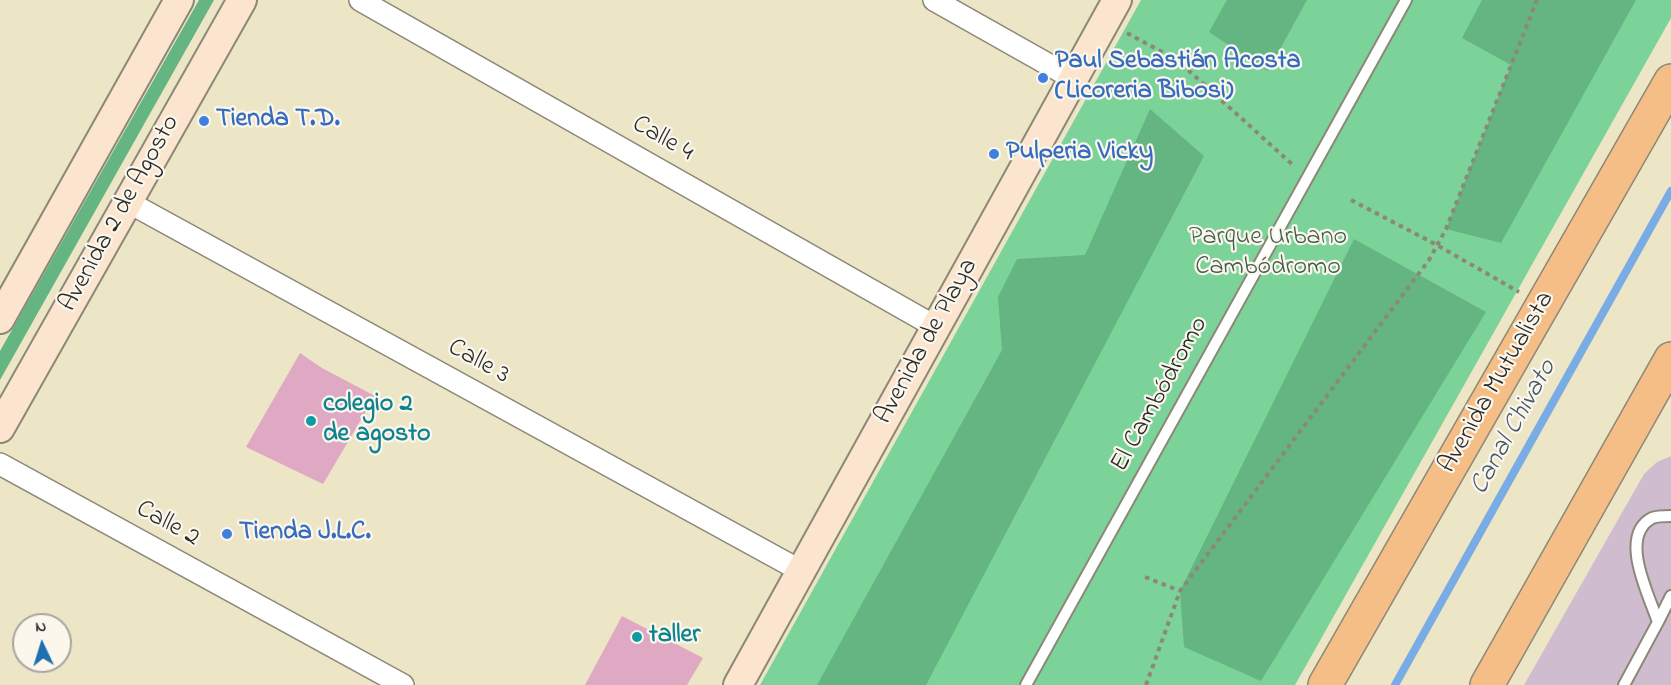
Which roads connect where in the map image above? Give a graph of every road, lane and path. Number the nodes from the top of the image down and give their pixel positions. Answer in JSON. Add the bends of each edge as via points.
{"nodes":[{"id":1,"x":179,"y":0,"type":"edge"},
{"id":2,"x":242,"y":0,"type":"edge"},
{"id":3,"x":360,"y":0,"type":"edge"},
{"id":4,"x":934,"y":0,"type":"edge"},
{"id":5,"x":1406,"y":0,"type":"edge"},
{"id":6,"x":1537,"y":0,"type":"edge"},
{"id":7,"x":1112,"y":10,"type":"edge"},
{"id":8,"x":1074,"y":79,"type":"junction"},
{"id":9,"x":1671,"y":81,"type":"edge"},
{"id":10,"x":1308,"y":178,"type":"junction"},
{"id":11,"x":1351,"y":200,"type":"dead end"},
{"id":12,"x":128,"y":202,"type":"junction"},
{"id":13,"x":1437,"y":245,"type":"junction"},
{"id":14,"x":1543,"y":304,"type":"junction"},
{"id":15,"x":0,"y":319,"type":"edge"},
{"id":16,"x":936,"y":327,"type":"junction"},
{"id":17,"x":1671,"y":359,"type":"edge"},
{"id":18,"x":0,"y":428,"type":"edge"},
{"id":19,"x":0,"y":464,"type":"edge"},
{"id":20,"x":1671,"y":516,"type":"edge"},
{"id":21,"x":801,"y":571,"type":"junction"},
{"id":22,"x":1145,"y":577,"type":"dead end"},
{"id":23,"x":1180,"y":591,"type":"junction"},
{"id":24,"x":1671,"y":596,"type":"edge"},
{"id":25,"x":1658,"y":622,"type":"junction"},
{"id":26,"x":403,"y":685,"type":"edge"},
{"id":27,"x":738,"y":685,"type":"edge"},
{"id":28,"x":1026,"y":685,"type":"edge"},
{"id":29,"x":1146,"y":685,"type":"edge"},
{"id":30,"x":1325,"y":685,"type":"edge"},
{"id":31,"x":1486,"y":685,"type":"edge"},
{"id":32,"x":1624,"y":685,"type":"edge"}],
"edges":[{"from":1,"to":15,"type":"street","name":"Avenida 2 de Agosto"},
{"from":2,"to":12,"type":"street","name":"Avenida 2 de Agosto"},
{"from":3,"to":16,"type":"street","name":"Calle 4"},
{"from":4,"to":8,"type":"street"},
{"from":5,"to":10,"type":"lane","name":"El Cambódromo"},
{"from":6,"to":13,"type":"path"},
{"from":7,"to":8,"type":"street","name":"Avenida de Playa"},
{"from":7,"to":10,"type":"path","via":[[1177,60]]},
{"from":8,"to":16,"type":"street","name":"Avenida de Playa"},
{"from":9,"to":14,"type":"main road","name":"Avenida Mutualista"},
{"from":10,"to":28,"type":"lane","name":"El Cambódromo"},
{"from":11,"to":13,"type":"path"},
{"from":12,"to":18,"type":"street","name":"Avenida 2 de Agosto"},
{"from":12,"to":21,"type":"street","name":"Calle 3"},
{"from":13,"to":14,"type":"path"},
{"from":13,"to":23,"type":"path"},
{"from":14,"to":30,"type":"main road","name":"Avenida Mutualista"},
{"from":16,"to":21,"type":"street","name":"Avenida de Playa"},
{"from":17,"to":31,"type":"main road"},
{"from":19,"to":26,"type":"street","name":"Calle 2"},
{"from":20,"to":25,"type":"lane","via":[[1654,517],[1640,528],[1636,542],[1636,556]]},
{"from":21,"to":27,"type":"street","name":"Avenida de Playa"},
{"from":22,"to":23,"type":"path"},
{"from":23,"to":29,"type":"path"},
{"from":24,"to":25,"type":"lane"},
{"from":25,"to":32,"type":"lane"}]}
